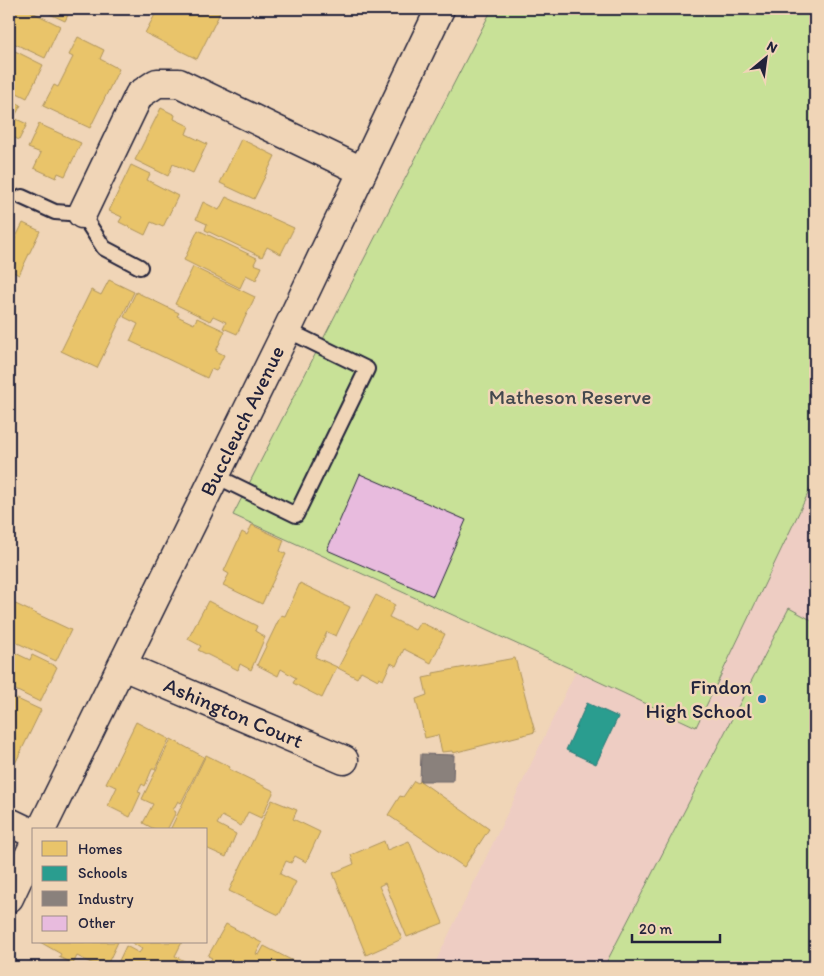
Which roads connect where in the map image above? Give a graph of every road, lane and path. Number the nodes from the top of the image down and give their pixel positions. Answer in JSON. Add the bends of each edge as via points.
{"nodes":[{"id":1,"x":440,"y":9,"type":"edge"},
{"id":2,"x":362,"y":171,"type":"junction"},
{"id":3,"x":22,"y":197,"type":"dead end"},
{"id":4,"x":82,"y":214,"type":"junction"},
{"id":5,"x":140,"y":267,"type":"dead end"},
{"id":6,"x":288,"y":330,"type":"junction"},
{"id":7,"x":216,"y":476,"type":"junction"},
{"id":8,"x":123,"y":666,"type":"junction"},
{"id":9,"x":344,"y":760,"type":"dead end"},
{"id":10,"x":9,"y":822,"type":"edge"},
{"id":11,"x":42,"y":828,"type":"edge"},
{"id":12,"x":32,"y":833,"type":"edge"},
{"id":13,"x":32,"y":849,"type":"edge"},
{"id":14,"x":9,"y":898,"type":"edge"}],
"edges":[{"from":1,"to":2,"type":"street","name":"Buccleuch Avenue"},
{"from":2,"to":4,"type":"street","via":[[179,83],[157,82],[139,95]]},
{"from":2,"to":6,"type":"street","name":"Buccleuch Avenue"},
{"from":3,"to":4,"type":"lane","via":[[55,212]]},
{"from":4,"to":5,"type":"lane","via":[[104,248]]},
{"from":6,"to":7,"type":"street","name":"Buccleuch Avenue"},
{"from":6,"to":7,"type":"lane","via":[[367,369],[296,515]]},
{"from":7,"to":8,"type":"street","name":"Buccleuch Avenue"},
{"from":8,"to":9,"type":"street","name":"Ashington Court"},
{"from":8,"to":11,"type":"street","name":"Buccleuch Avenue"},
{"from":10,"to":12,"type":"street"},
{"from":13,"to":14,"type":"street"}]}
